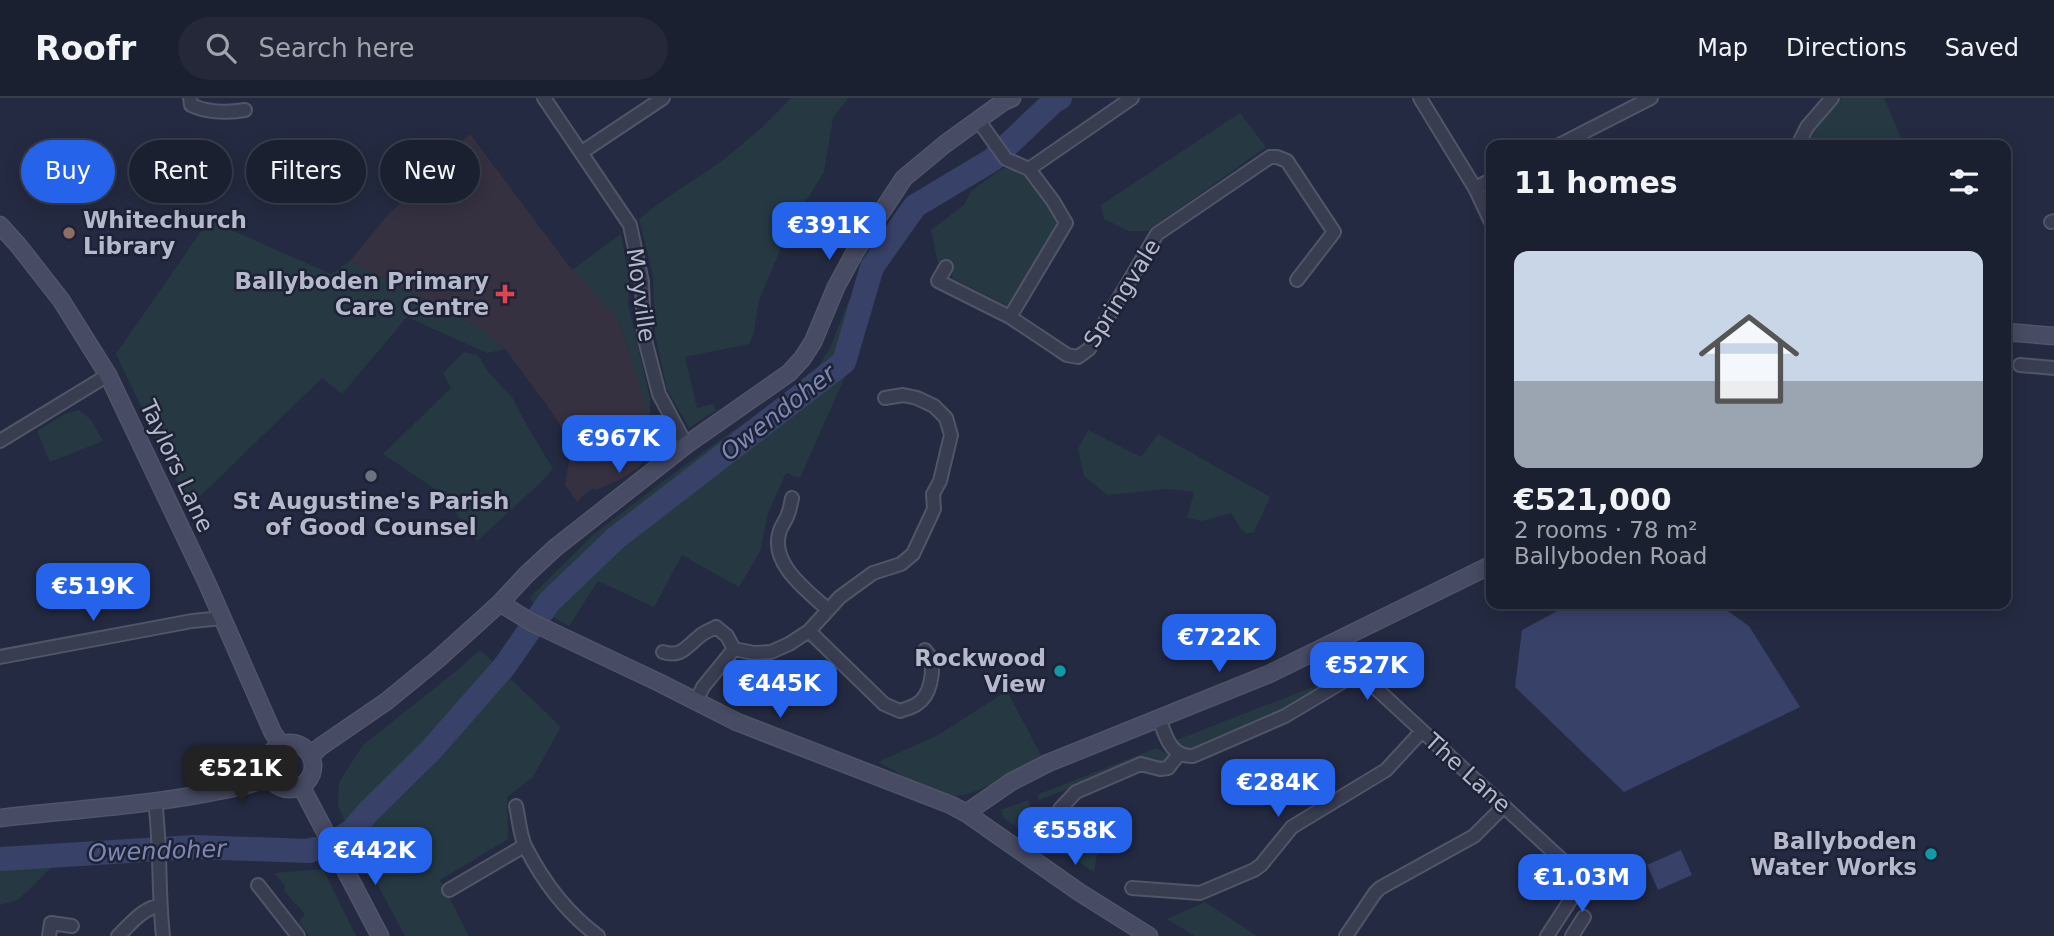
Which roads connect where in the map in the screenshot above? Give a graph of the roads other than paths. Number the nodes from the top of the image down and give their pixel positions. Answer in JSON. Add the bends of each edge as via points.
{"nodes":[{"id":1,"x":190,"y":98,"type":"edge"},
{"id":2,"x":544,"y":98,"type":"edge"},
{"id":3,"x":663,"y":98,"type":"edge"},
{"id":4,"x":1012,"y":98,"type":"edge"},
{"id":5,"x":1132,"y":98,"type":"edge"},
{"id":6,"x":1420,"y":98,"type":"edge"},
{"id":7,"x":1651,"y":98,"type":"edge"},
{"id":8,"x":1832,"y":98,"type":"edge"},
{"id":9,"x":245,"y":110,"type":"dead end"},
{"id":10,"x":978,"y":120,"type":"junction"},
{"id":11,"x":1569,"y":140,"type":"edge"},
{"id":12,"x":1800,"y":140,"type":"edge"},
{"id":13,"x":582,"y":152,"type":"junction"},
{"id":14,"x":1029,"y":169,"type":"junction"},
{"id":15,"x":1486,"y":182,"type":"edge"},
{"id":16,"x":1475,"y":188,"type":"junction"},
{"id":17,"x":1486,"y":211,"type":"edge"},
{"id":18,"x":0,"y":225,"type":"edge"},
{"id":19,"x":946,"y":267,"type":"dead end"},
{"id":20,"x":1297,"y":280,"type":"dead end"},
{"id":21,"x":1010,"y":317,"type":"junction"},
{"id":22,"x":2011,"y":332,"type":"edge"},
{"id":23,"x":2054,"y":336,"type":"edge"},
{"id":24,"x":2020,"y":365,"type":"dead end"},
{"id":25,"x":2054,"y":368,"type":"edge"},
{"id":26,"x":108,"y":375,"type":"junction"},
{"id":27,"x":885,"y":398,"type":"dead end"},
{"id":28,"x":0,"y":441,"type":"edge"},
{"id":29,"x":686,"y":445,"type":"junction"},
{"id":30,"x":792,"y":498,"type":"dead end"},
{"id":31,"x":1486,"y":567,"type":"edge"},
{"id":32,"x":500,"y":603,"type":"junction"},
{"id":33,"x":828,"y":610,"type":"junction"},
{"id":34,"x":223,"y":618,"type":"junction"},
{"id":35,"x":809,"y":631,"type":"junction"},
{"id":36,"x":734,"y":649,"type":"junction"},
{"id":37,"x":925,"y":650,"type":"dead end"},
{"id":38,"x":663,"y":652,"type":"dead end"},
{"id":39,"x":0,"y":657,"type":"edge"},
{"id":40,"x":696,"y":701,"type":"junction"},
{"id":41,"x":1159,"y":719,"type":"junction"},
{"id":42,"x":1422,"y":731,"type":"junction"},
{"id":43,"x":281,"y":744,"type":"junction"},
{"id":44,"x":1178,"y":754,"type":"junction"},
{"id":45,"x":311,"y":756,"type":"junction"},
{"id":46,"x":269,"y":775,"type":"junction"},
{"id":47,"x":301,"y":786,"type":"junction"},
{"id":48,"x":155,"y":801,"type":"junction"},
{"id":49,"x":516,"y":806,"type":"dead end"},
{"id":50,"x":1504,"y":806,"type":"junction"},
{"id":51,"x":966,"y":813,"type":"junction"},
{"id":52,"x":0,"y":818,"type":"edge"},
{"id":53,"x":1065,"y":828,"type":"dead end"},
{"id":54,"x":524,"y":846,"type":"junction"},
{"id":55,"x":258,"y":886,"type":"dead end"},
{"id":56,"x":1132,"y":888,"type":"dead end"},
{"id":57,"x":449,"y":890,"type":"dead end"},
{"id":58,"x":160,"y":906,"type":"junction"},
{"id":59,"x":1584,"y":917,"type":"dead end"},
{"id":60,"x":72,"y":926,"type":"dead end"},
{"id":61,"x":49,"y":936,"type":"edge"},
{"id":62,"x":118,"y":936,"type":"edge"},
{"id":63,"x":163,"y":936,"type":"edge"},
{"id":64,"x":298,"y":936,"type":"edge"},
{"id":65,"x":380,"y":936,"type":"edge"},
{"id":66,"x":598,"y":936,"type":"edge"},
{"id":67,"x":1149,"y":936,"type":"edge"},
{"id":68,"x":1346,"y":936,"type":"edge"},
{"id":69,"x":1547,"y":936,"type":"edge"},
{"id":70,"x":1572,"y":936,"type":"edge"}],
"edges":[{"from":1,"to":9,"type":"street","via":[[191,105],[201,110]]},
{"from":2,"to":13,"type":"street","name":"Moyville"},
{"from":3,"to":13,"type":"street"},
{"from":4,"to":10,"type":"main road"},
{"from":5,"to":14,"type":"street"},
{"from":6,"to":16,"type":"street"},
{"from":7,"to":11,"type":"street"},
{"from":8,"to":12,"type":"street"},
{"from":10,"to":14,"type":"street","via":[[1006,159]]},
{"from":10,"to":29,"type":"main road","via":[[904,178],[855,252],[802,359]]},
{"from":13,"to":29,"type":"street","name":"Moyville","via":[[630,225],[642,282],[644,336],[659,394]]},
{"from":14,"to":21,"type":"street","via":[[1066,223]]},
{"from":15,"to":16,"type":"street"},
{"from":16,"to":17,"type":"street"},
{"from":18,"to":26,"type":"main road","name":"Taylors Lane","via":[[61,300]]},
{"from":19,"to":21,"type":"street","name":"Springvale","via":[[938,281]]},
{"from":20,"to":21,"type":"street","name":"Springvale","via":[[1334,232],[1287,161],[1270,157],[1157,234],[1089,349],[1078,358]]},
{"from":22,"to":23,"type":"main road"},
{"from":24,"to":25,"type":"street"},
{"from":26,"to":28,"type":"street"},
{"from":26,"to":34,"type":"main road","name":"Taylors Lane"},
{"from":27,"to":33,"type":"street","via":[[917,398],[946,418],[951,435],[933,494],[934,509],[913,554],[901,564],[873,573]]},
{"from":29,"to":32,"type":"main road","via":[[555,548]]},
{"from":30,"to":33,"type":"street","via":[[779,533],[780,557]]},
{"from":31,"to":41,"type":"main road","via":[[1269,674]]},
{"from":32,"to":40,"type":"main road"},
{"from":32,"to":45,"type":"main road","via":[[387,701]]},
{"from":33,"to":35,"type":"street"},
{"from":34,"to":39,"type":"street"},
{"from":34,"to":43,"type":"main road","name":"Taylors Lane"},
{"from":35,"to":36,"type":"street","via":[[771,652]]},
{"from":35,"to":37,"type":"street","via":[[884,704],[900,711],[918,704],[926,694],[933,673],[932,659]]},
{"from":36,"to":38,"type":"street","via":[[716,627],[683,652]]},
{"from":36,"to":40,"type":"street"},
{"from":40,"to":51,"type":"main road","via":[[769,736]]},
{"from":41,"to":44,"type":"street"},
{"from":41,"to":51,"type":"main road","via":[[1048,763]]},
{"from":42,"to":44,"type":"street","name":"The Lane","via":[[1366,679],[1355,676],[1285,716],[1193,756]]},
{"from":42,"to":50,"type":"street","name":"The Lane"},
{"from":42,"to":56,"type":"street","via":[[1386,770],[1292,827],[1254,870],[1200,893]]},
{"from":43,"to":45,"type":"main road","via":[[298,744]]},
{"from":43,"to":46,"type":"main road","via":[[268,757]]},
{"from":44,"to":53,"type":"street","name":"The Lane","via":[[1168,768],[1141,764],[1076,792],[1060,809],[1058,825]]},
{"from":45,"to":47,"type":"main road","via":[[313,771]]},
{"from":46,"to":47,"type":"main road","via":[[281,787]]},
{"from":46,"to":48,"type":"main road","via":[[252,784]]},
{"from":47,"to":65,"type":"main road"},
{"from":48,"to":52,"type":"main road"},
{"from":48,"to":58,"type":"street"},
{"from":49,"to":54,"type":"street"},
{"from":50,"to":68,"type":"street","via":[[1474,836],[1380,888]]},
{"from":50,"to":69,"type":"street","name":"The Lane","via":[[1579,879],[1579,887]]},
{"from":51,"to":67,"type":"main road"},
{"from":54,"to":57,"type":"street"},
{"from":54,"to":66,"type":"street","via":[[560,902]]},
{"from":55,"to":64,"type":"street"},
{"from":58,"to":62,"type":"street","via":[[143,912]]},
{"from":58,"to":63,"type":"street"},
{"from":59,"to":70,"type":"street"},
{"from":60,"to":61,"type":"street","via":[[51,923]]}]}
